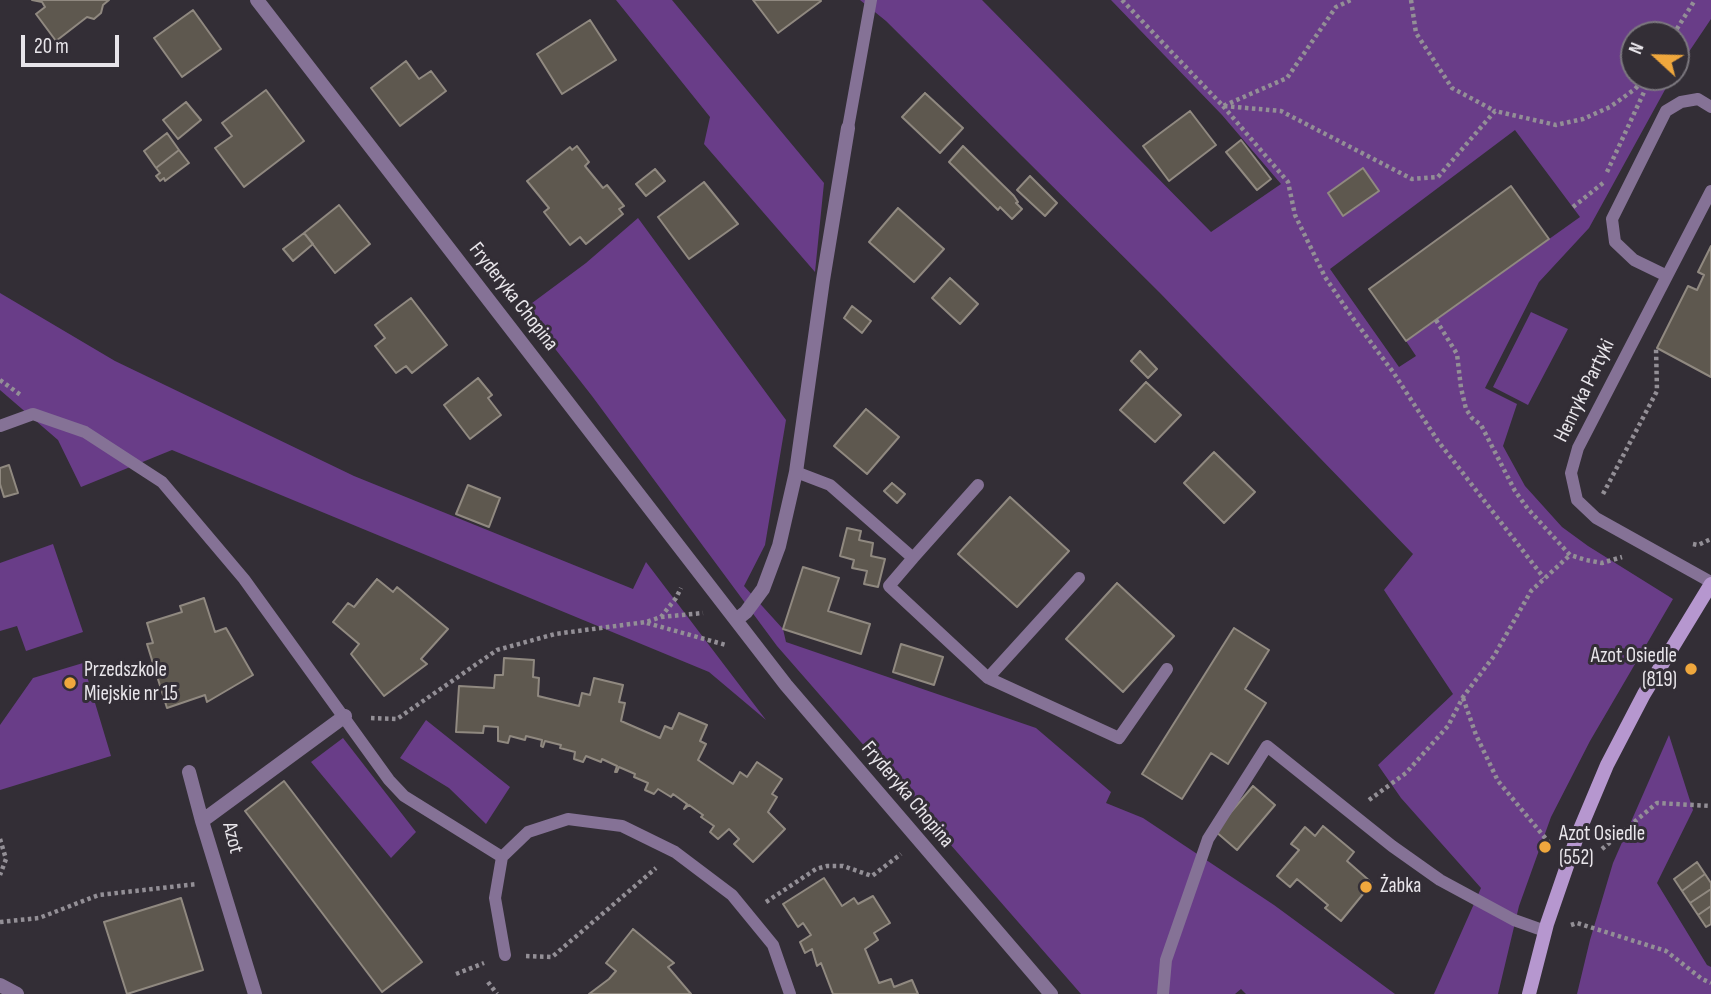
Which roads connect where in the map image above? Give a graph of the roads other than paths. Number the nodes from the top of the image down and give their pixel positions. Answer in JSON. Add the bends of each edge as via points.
{"nodes":[{"id":1,"x":257,"y":0,"type":"edge"},
{"id":2,"x":871,"y":0,"type":"edge"},
{"id":3,"x":1711,"y":107,"type":"edge"},
{"id":4,"x":848,"y":128,"type":"joint"},
{"id":5,"x":1711,"y":191,"type":"edge"},
{"id":6,"x":1667,"y":276,"type":"junction"},
{"id":7,"x":0,"y":426,"type":"edge"},
{"id":8,"x":796,"y":472,"type":"junction"},
{"id":9,"x":978,"y":485,"type":"dead end"},
{"id":10,"x":913,"y":558,"type":"junction"},
{"id":11,"x":1079,"y":578,"type":"dead end"},
{"id":12,"x":1711,"y":583,"type":"edge"},
{"id":13,"x":736,"y":620,"type":"junction"},
{"id":14,"x":1167,"y":669,"type":"dead end"},
{"id":15,"x":988,"y":678,"type":"junction"},
{"id":16,"x":345,"y":716,"type":"junction"},
{"id":17,"x":189,"y":772,"type":"dead end"},
{"id":18,"x":202,"y":821,"type":"junction"},
{"id":19,"x":502,"y":857,"type":"junction"},
{"id":20,"x":1545,"y":931,"type":"junction"},
{"id":21,"x":505,"y":955,"type":"road end"},
{"id":22,"x":0,"y":985,"type":"edge"},
{"id":23,"x":17,"y":994,"type":"edge"},
{"id":24,"x":255,"y":994,"type":"edge"},
{"id":25,"x":790,"y":994,"type":"edge"},
{"id":26,"x":1051,"y":994,"type":"edge"},
{"id":27,"x":1163,"y":994,"type":"edge"},
{"id":28,"x":1529,"y":994,"type":"edge"}],
"edges":[{"from":1,"to":13,"type":"street","name":"Fryderyka Chopina"},
{"from":2,"to":4,"type":"lane"},
{"from":3,"to":6,"type":"lane","via":[[1698,99],[1666,111],[1612,219],[1615,242],[1634,260]]},
{"from":4,"to":8,"type":"street"},
{"from":5,"to":6,"type":"lane","name":"Henryka Partyki"},
{"from":6,"to":12,"type":"lane","name":"Henryka Partyki","via":[[1578,448],[1571,473],[1577,500],[1596,518]]},
{"from":7,"to":16,"type":"lane","via":[[33,414],[85,432],[162,482],[244,579]]},
{"from":8,"to":10,"type":"lane","via":[[830,485]]},
{"from":8,"to":13,"type":"street","via":[[779,546],[763,589]]},
{"from":9,"to":10,"type":"lane"},
{"from":10,"to":15,"type":"lane","via":[[889,586]]},
{"from":11,"to":15,"type":"lane"},
{"from":12,"to":20,"type":"street","name":"Henryka Partyki","via":[[1607,765]]},
{"from":13,"to":26,"type":"street","name":"Fryderyka Chopina","via":[[786,685]]},
{"from":14,"to":15,"type":"lane","via":[[1119,738]]},
{"from":16,"to":18,"type":"street","name":"Azot"},
{"from":16,"to":19,"type":"lane","via":[[404,796]]},
{"from":17,"to":18,"type":"street"},
{"from":18,"to":24,"type":"street","name":"Azot"},
{"from":19,"to":21,"type":"lane","via":[[495,898]]},
{"from":19,"to":25,"type":"lane","via":[[528,832],[568,819],[622,826],[675,852],[732,895],[773,945]]},
{"from":20,"to":27,"type":"lane","via":[[1440,880],[1267,746],[1208,839],[1166,960]]},
{"from":20,"to":28,"type":"street","name":"Henryka Partyki"},
{"from":22,"to":23,"type":"street"}]}
